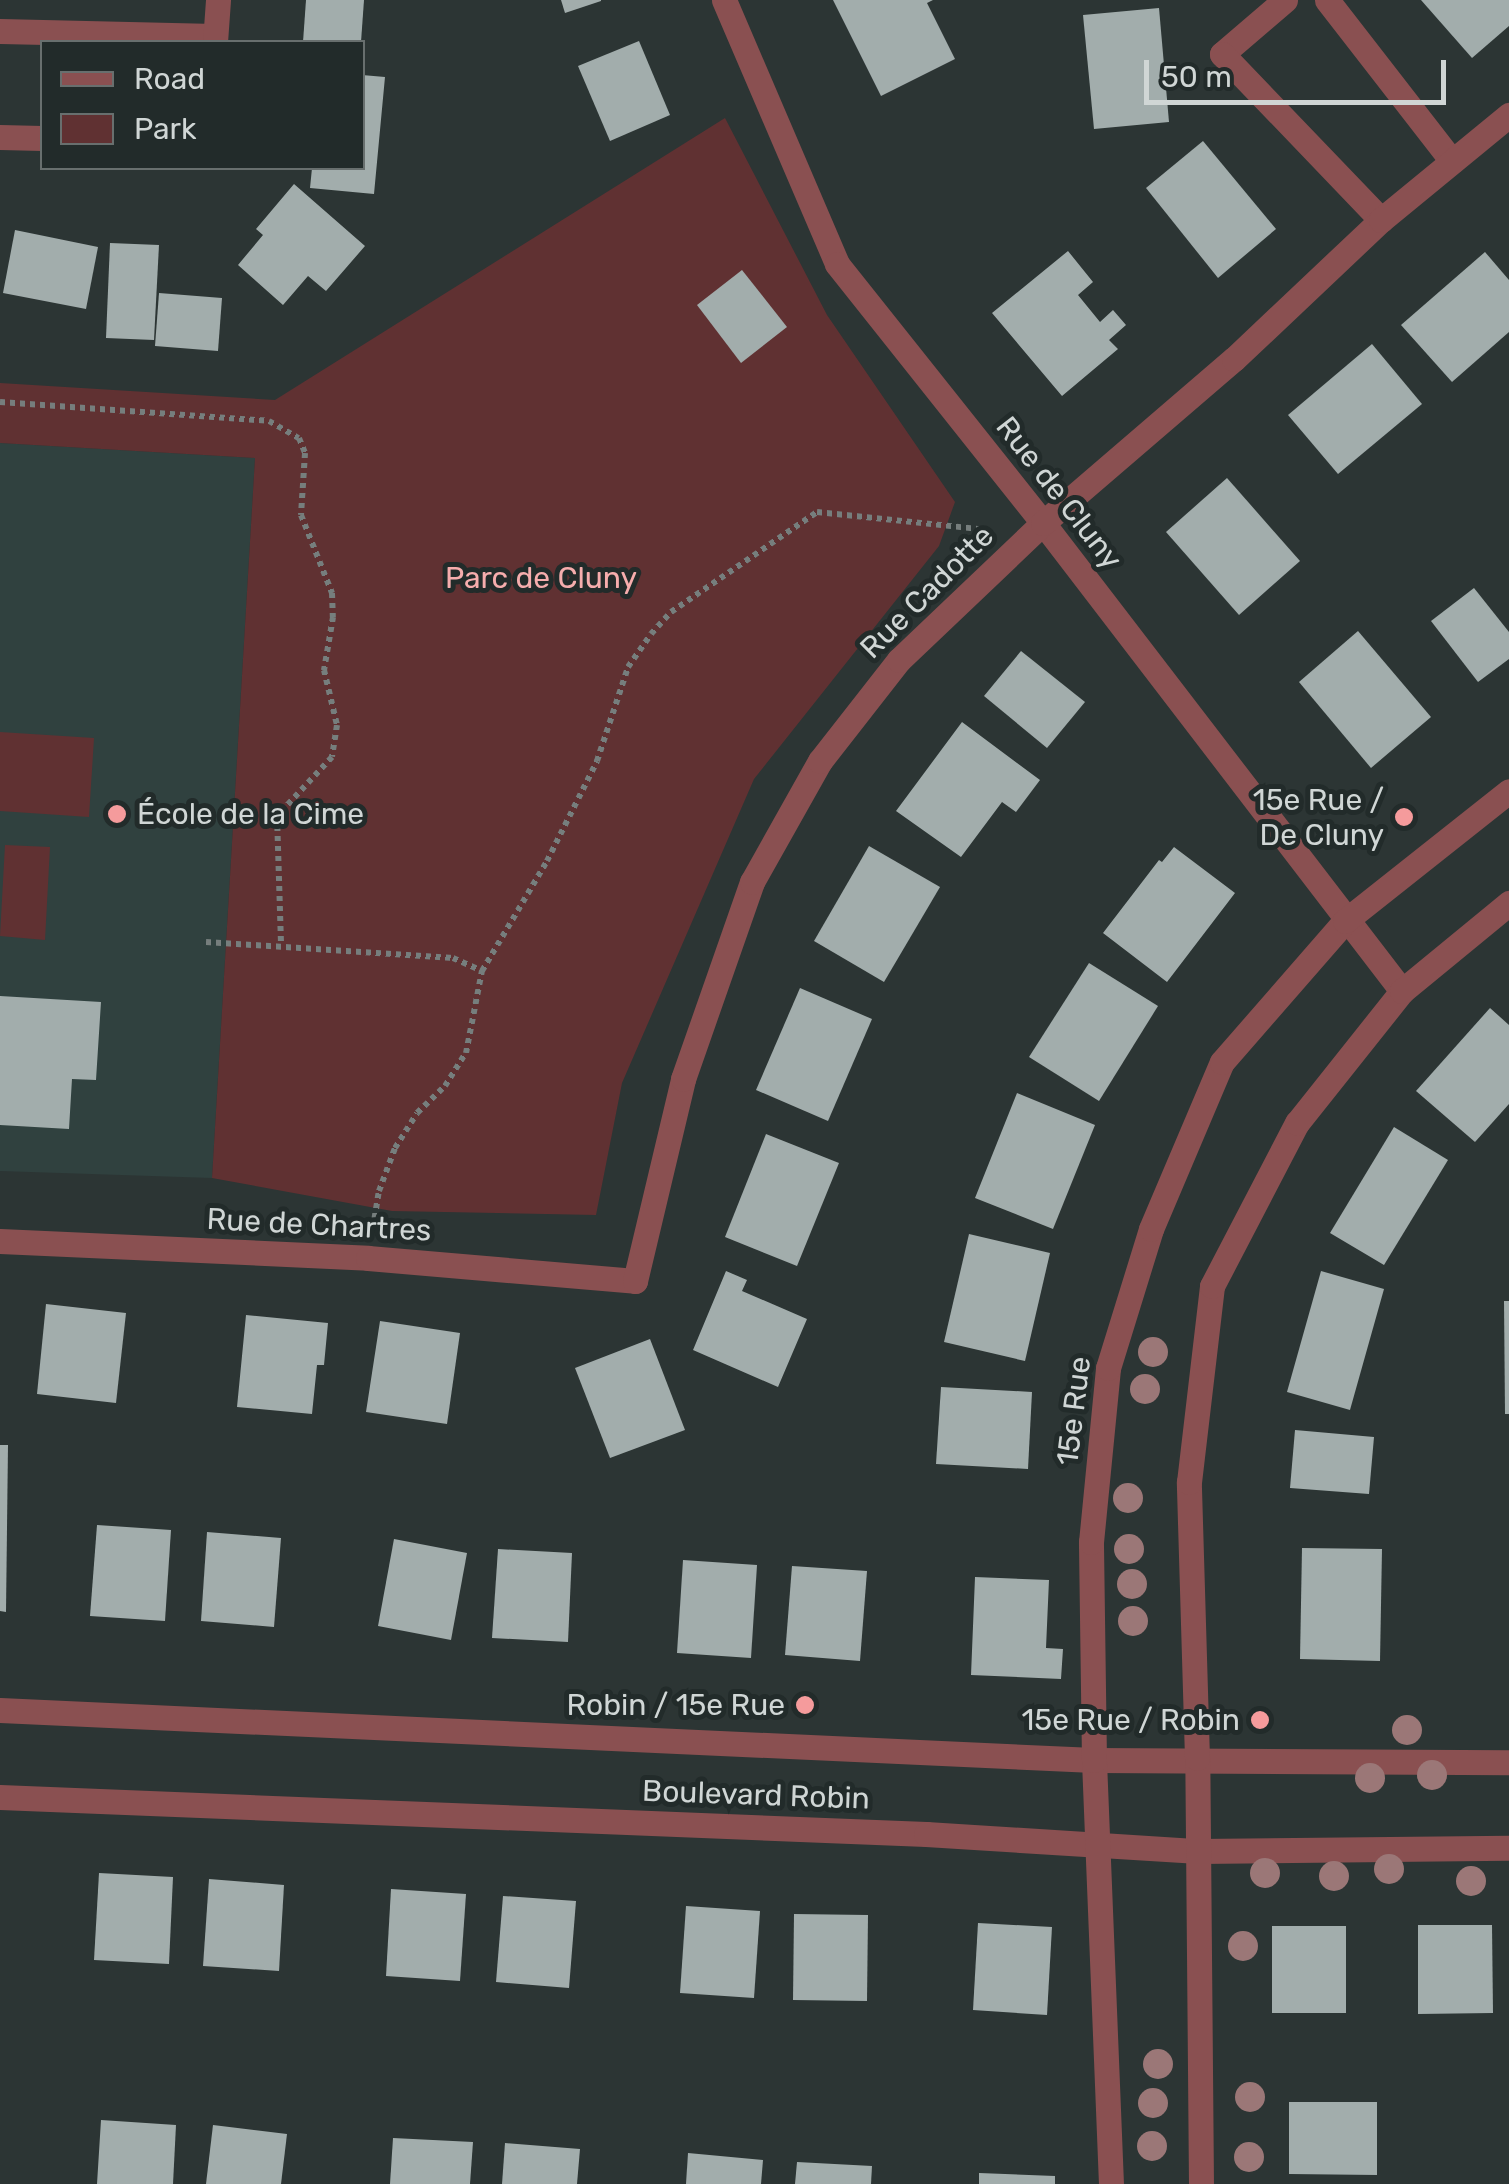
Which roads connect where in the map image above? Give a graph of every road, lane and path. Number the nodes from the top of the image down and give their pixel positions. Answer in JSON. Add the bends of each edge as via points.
{"nodes":[{"id":1,"x":218,"y":0,"type":"edge"},
{"id":2,"x":724,"y":0,"type":"edge"},
{"id":3,"x":1285,"y":0,"type":"edge"},
{"id":4,"x":1327,"y":0,"type":"edge"},
{"id":5,"x":0,"y":32,"type":"edge"},
{"id":6,"x":215,"y":40,"type":"edge"},
{"id":7,"x":1509,"y":115,"type":"edge"},
{"id":8,"x":0,"y":137,"type":"edge"},
{"id":9,"x":40,"y":138,"type":"edge"},
{"id":10,"x":1452,"y":161,"type":"junction"},
{"id":11,"x":1381,"y":220,"type":"junction"},
{"id":12,"x":0,"y":402,"type":"edge"},
{"id":13,"x":1042,"y":523,"type":"junction"},
{"id":14,"x":1509,"y":791,"type":"edge"},
{"id":15,"x":1509,"y":903,"type":"edge"},
{"id":16,"x":1346,"y":922,"type":"junction"},
{"id":17,"x":206,"y":942,"type":"dead end"},
{"id":18,"x":281,"y":946,"type":"junction"},
{"id":19,"x":482,"y":972,"type":"junction"},
{"id":20,"x":1402,"y":991,"type":"junction"},
{"id":21,"x":0,"y":1242,"type":"edge"},
{"id":22,"x":368,"y":1258,"type":"junction"},
{"id":23,"x":634,"y":1281,"type":"joint"},
{"id":24,"x":0,"y":1710,"type":"edge"},
{"id":25,"x":1197,"y":1758,"type":"junction"},
{"id":26,"x":1094,"y":1760,"type":"junction"},
{"id":27,"x":1509,"y":1762,"type":"edge"},
{"id":28,"x":0,"y":1797,"type":"edge"},
{"id":29,"x":1098,"y":1844,"type":"junction"},
{"id":30,"x":1509,"y":1848,"type":"edge"},
{"id":31,"x":1198,"y":1851,"type":"junction"},
{"id":32,"x":1110,"y":2184,"type":"edge"},
{"id":33,"x":1201,"y":2184,"type":"edge"}],
"edges":[{"from":1,"to":6,"type":"street"},
{"from":2,"to":13,"type":"street","name":"Rue de Cluny","via":[[837,264]]},
{"from":3,"to":11,"type":"street","via":[[1222,54]]},
{"from":4,"to":10,"type":"street"},
{"from":5,"to":6,"type":"street"},
{"from":7,"to":10,"type":"street","name":"Rue Cadotte"},
{"from":8,"to":9,"type":"street"},
{"from":10,"to":11,"type":"street","name":"Rue Cadotte"},
{"from":11,"to":13,"type":"street","name":"Rue Cadotte","via":[[1234,359]]},
{"from":12,"to":18,"type":"path","via":[[270,421],[299,438],[305,453],[300,515],[332,593],[324,670],[338,724],[332,756],[277,816]]},
{"from":13,"to":16,"type":"street","name":"Rue de Cluny"},
{"from":13,"to":19,"type":"path","via":[[981,531],[817,512],[671,612],[628,667],[596,761]]},
{"from":13,"to":23,"type":"street","name":"Rue Cadotte","via":[[898,660],[820,762],[752,882],[683,1080]]},
{"from":14,"to":16,"type":"street","name":"15e Rue"},
{"from":15,"to":20,"type":"street"},
{"from":16,"to":20,"type":"street","name":"Rue de Cluny"},
{"from":16,"to":26,"type":"street","name":"15e Rue","via":[[1222,1062],[1151,1229],[1108,1368],[1092,1542]]},
{"from":17,"to":18,"type":"path"},
{"from":18,"to":19,"type":"path","via":[[453,958]]},
{"from":19,"to":22,"type":"path","via":[[466,1052],[395,1148],[378,1191]]},
{"from":20,"to":25,"type":"street","via":[[1296,1123],[1212,1286],[1189,1482]]},
{"from":21,"to":22,"type":"street","name":"Rue de Chartres"},
{"from":22,"to":23,"type":"street","name":"Rue de Chartres"},
{"from":24,"to":26,"type":"street","name":"Boulevard Robin"},
{"from":25,"to":26,"type":"street","name":"Boulevard Robin"},
{"from":25,"to":27,"type":"street","name":"Boulevard Robin"},
{"from":25,"to":31,"type":"street"},
{"from":26,"to":29,"type":"street","name":"15e Rue"},
{"from":28,"to":29,"type":"street","name":"Boulevard Robin"},
{"from":29,"to":31,"type":"street","name":"Boulevard Robin"},
{"from":29,"to":32,"type":"street","name":"15e Rue"},
{"from":30,"to":31,"type":"street","name":"Boulevard Robin"},
{"from":31,"to":33,"type":"street"}]}
